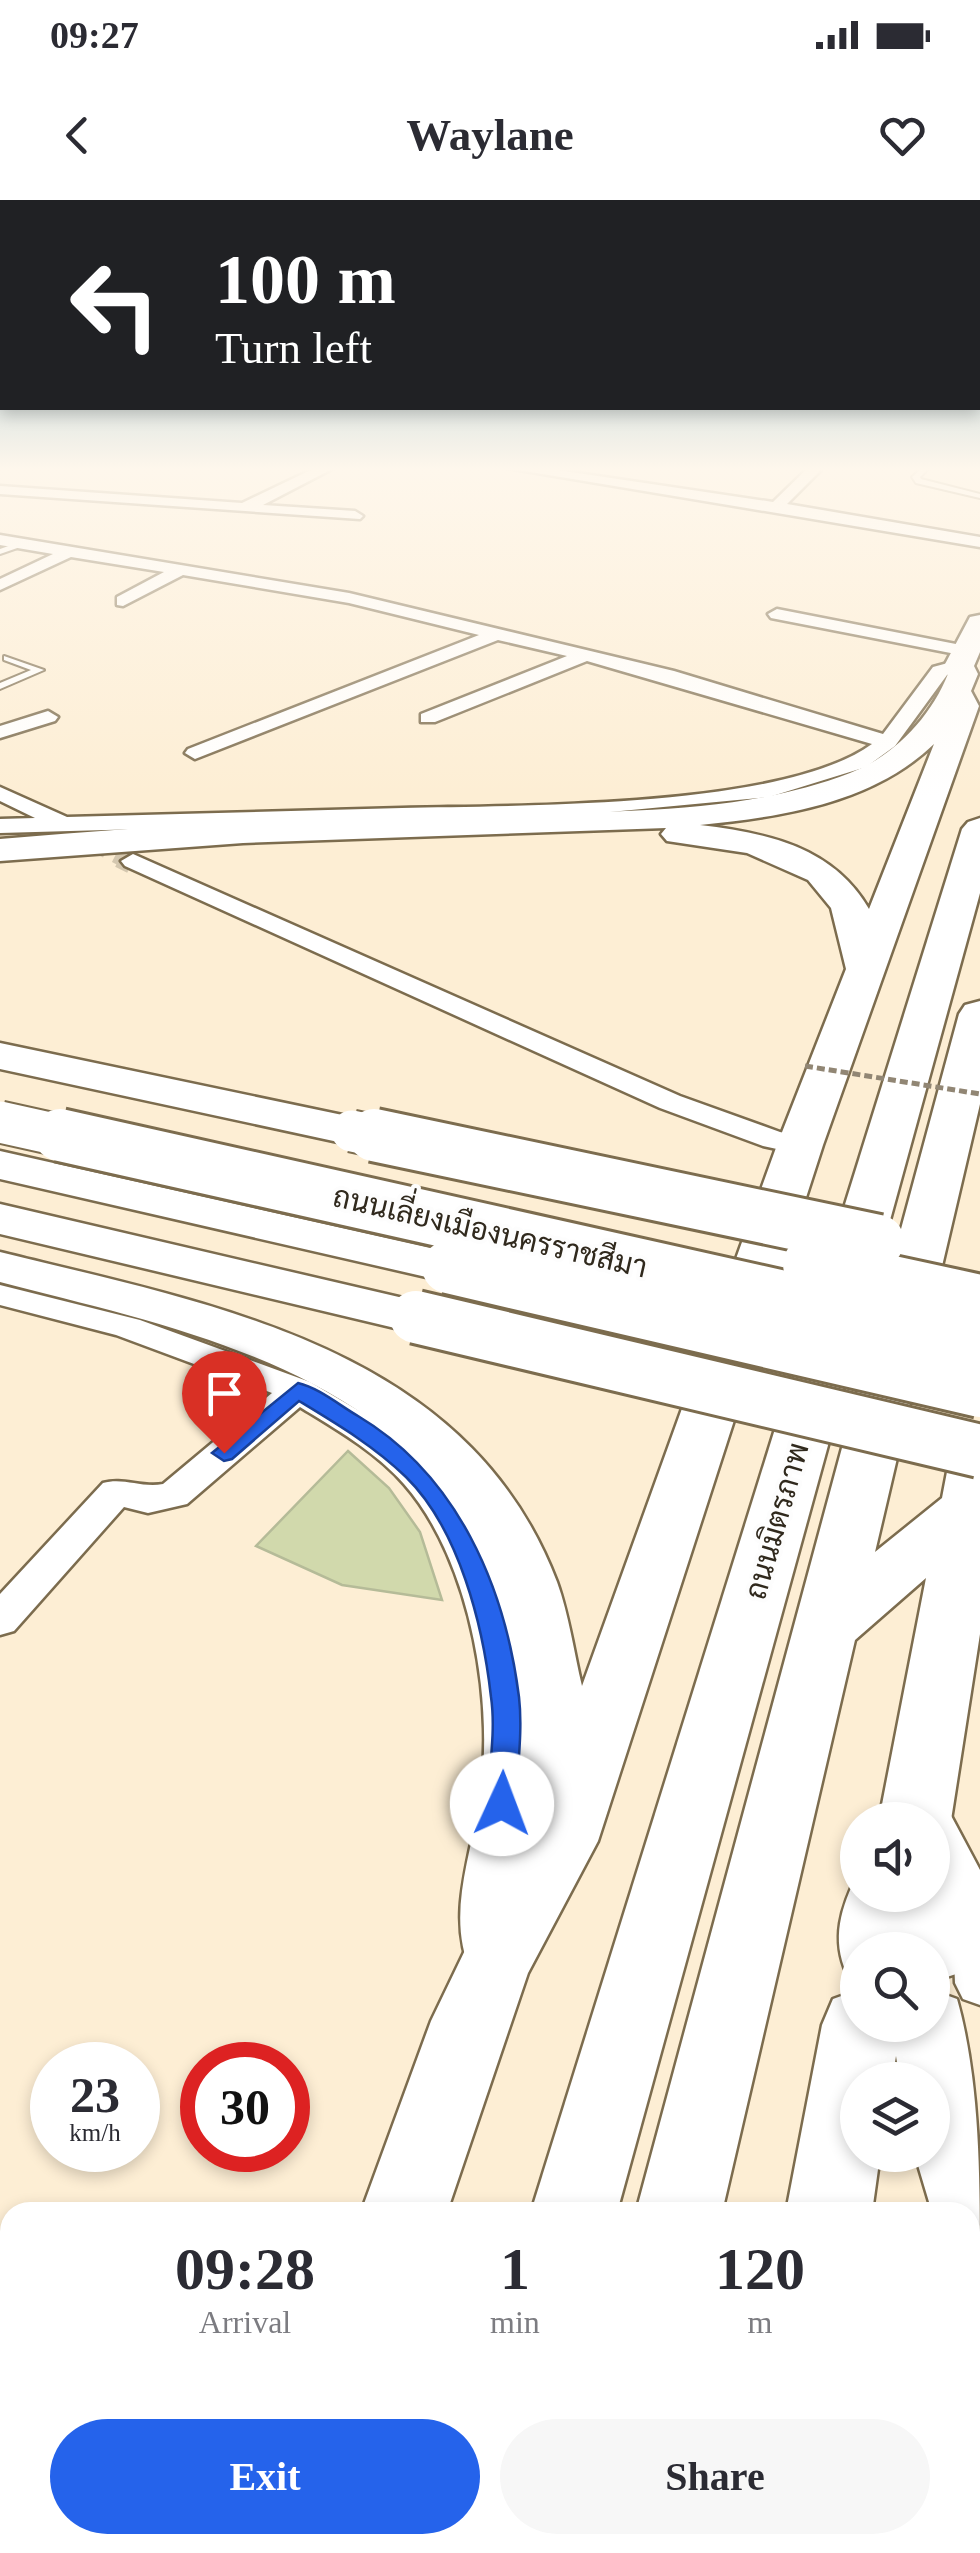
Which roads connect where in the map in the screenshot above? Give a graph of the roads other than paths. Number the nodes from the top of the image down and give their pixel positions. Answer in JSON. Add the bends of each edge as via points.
{"nodes":[{"id":1,"x":166,"y":578,"type":"edge"},
{"id":2,"x":215,"y":578,"type":"edge"},
{"id":3,"x":123,"y":600,"type":"dead end"},
{"id":4,"x":777,"y":614,"type":"dead end"},
{"id":5,"x":980,"y":622,"type":"edge"},
{"id":6,"x":494,"y":635,"type":"junction"},
{"id":7,"x":586,"y":655,"type":"junction"},
{"id":8,"x":7,"y":658,"type":"dead end"},
{"id":9,"x":961,"y":670,"type":"junction"},
{"id":10,"x":0,"y":686,"type":"edge"},
{"id":11,"x":48,"y":717,"type":"dead end"},
{"id":12,"x":428,"y":718,"type":"dead end"},
{"id":13,"x":0,"y":732,"type":"edge"},
{"id":14,"x":888,"y":742,"type":"junction"},
{"id":15,"x":195,"y":753,"type":"dead end"},
{"id":16,"x":0,"y":793,"type":"edge"},
{"id":17,"x":66,"y":824,"type":"junction"},
{"id":18,"x":0,"y":826,"type":"edge"},
{"id":19,"x":980,"y":829,"type":"edge"},
{"id":20,"x":255,"y":832,"type":"junction"},
{"id":21,"x":0,"y":836,"type":"edge"},
{"id":22,"x":0,"y":850,"type":"edge"},
{"id":23,"x":139,"y":861,"type":"tunnel mouth"},
{"id":24,"x":0,"y":870,"type":"edge"},
{"id":25,"x":964,"y":886,"type":"junction"},
{"id":26,"x":873,"y":948,"type":"junction"},
{"id":27,"x":980,"y":1014,"type":"edge"},
{"id":28,"x":0,"y":1056,"type":"edge"},
{"id":29,"x":0,"y":1088,"type":"edge"},
{"id":30,"x":0,"y":1122,"type":"edge"},
{"id":31,"x":800,"y":1145,"type":"junction"},
{"id":32,"x":0,"y":1165,"type":"edge"},
{"id":33,"x":0,"y":1196,"type":"edge"},
{"id":34,"x":0,"y":1219,"type":"edge"},
{"id":35,"x":0,"y":1267,"type":"edge"},
{"id":36,"x":980,"y":1267,"type":"edge"},
{"id":37,"x":432,"y":1292,"type":"junction"},
{"id":38,"x":0,"y":1294,"type":"edge"},
{"id":39,"x":980,"y":1301,"type":"edge"},
{"id":40,"x":980,"y":1341,"type":"edge"},
{"id":41,"x":298,"y":1390,"type":"junction"},
{"id":42,"x":980,"y":1391,"type":"edge"},
{"id":43,"x":980,"y":1422,"type":"edge"},
{"id":44,"x":977,"y":1470,"type":"edge"},
{"id":45,"x":0,"y":1620,"type":"edge"},
{"id":46,"x":822,"y":1631,"type":"junction"},
{"id":47,"x":926,"y":1802,"type":"edge"},
{"id":48,"x":950,"y":1862,"type":"edge"},
{"id":49,"x":535,"y":1878,"type":"junction"},
{"id":50,"x":490,"y":1975,"type":"junction"},
{"id":51,"x":980,"y":1983,"type":"edge"},
{"id":52,"x":859,"y":2042,"type":"edge"},
{"id":53,"x":933,"y":2042,"type":"edge"},
{"id":54,"x":408,"y":2202,"type":"edge"},
{"id":55,"x":577,"y":2202,"type":"edge"},
{"id":56,"x":681,"y":2202,"type":"edge"},
{"id":57,"x":831,"y":2202,"type":"edge"},
{"id":58,"x":971,"y":2202,"type":"edge"}],
"edges":[{"from":1,"to":3,"type":"street"},
{"from":2,"to":6,"type":"street","via":[[349,598]]},
{"from":4,"to":9,"type":"street"},
{"from":5,"to":9,"type":"highway"},
{"from":6,"to":7,"type":"street"},
{"from":6,"to":15,"type":"street"},
{"from":7,"to":12,"type":"street"},
{"from":7,"to":14,"type":"street"},
{"from":8,"to":10,"type":"lane","via":[[39,670]]},
{"from":9,"to":14,"type":"street","via":[[940,671]]},
{"from":9,"to":20,"type":"highway","via":[[901,759],[812,796],[698,813]]},
{"from":9,"to":26,"type":"highway","via":[[964,706]]},
{"from":11,"to":13,"type":"street"},
{"from":14,"to":17,"type":"street","via":[[859,763],[818,778],[717,799]]},
{"from":16,"to":17,"type":"street"},
{"from":17,"to":18,"type":"street"},
{"from":19,"to":25,"type":"highway","name":"ถนนมิตรภาพ"},
{"from":20,"to":21,"type":"highway","via":[[230,827]]},
{"from":20,"to":22,"type":"highway"},
{"from":23,"to":31,"type":"street","via":[[670,1102]]},
{"from":24,"to":26,"type":"highway","via":[[132,851],[584,832],[690,834],[778,852],[835,884],[850,909],[857,953]]},
{"from":25,"to":26,"type":"highway"},
{"from":25,"to":55,"type":"highway","name":"ถนนมิตรภาพ"},
{"from":26,"to":31,"type":"highway"},
{"from":27,"to":46,"type":"highway"},
{"from":28,"to":36,"type":"highway","bridge":true},
{"from":29,"to":39,"type":"highway","name":"ถนนเลี่ยงเมืองนครราชสีมา","bridge":true},
{"from":30,"to":40,"type":"highway","name":"ถนนเลี่ยงเมืองนครราชสีมา","bridge":true},
{"from":31,"to":49,"type":"highway","via":[[562,1841]]},
{"from":32,"to":37,"type":"highway"},
{"from":33,"to":37,"type":"highway"},
{"from":34,"to":37,"type":"highway"},
{"from":35,"to":49,"type":"highway","via":[[256,1337],[402,1411],[452,1455],[494,1508],[529,1592],[550,1689],[545,1775],[531,1831]]},
{"from":37,"to":42,"type":"highway","bridge":true},
{"from":37,"to":43,"type":"highway"},
{"from":37,"to":44,"type":"highway","bridge":true},
{"from":38,"to":41,"type":"street","via":[[128,1328]]},
{"from":41,"to":45,"type":"street","via":[[174,1495],[148,1500],[116,1492]]},
{"from":41,"to":50,"type":"street","via":[[366,1431],[417,1474],[456,1528],[484,1602],[506,1699],[502,1804],[483,1898]]},
{"from":44,"to":46,"type":"highway"},
{"from":44,"to":47,"type":"highway"},
{"from":46,"to":56,"type":"highway"},
{"from":48,"to":51,"type":"street","via":[[976,1909]]},
{"from":49,"to":50,"type":"highway"},
{"from":50,"to":54,"type":"highway"},
{"from":52,"to":57,"type":"highway"},
{"from":53,"to":58,"type":"highway"}]}
